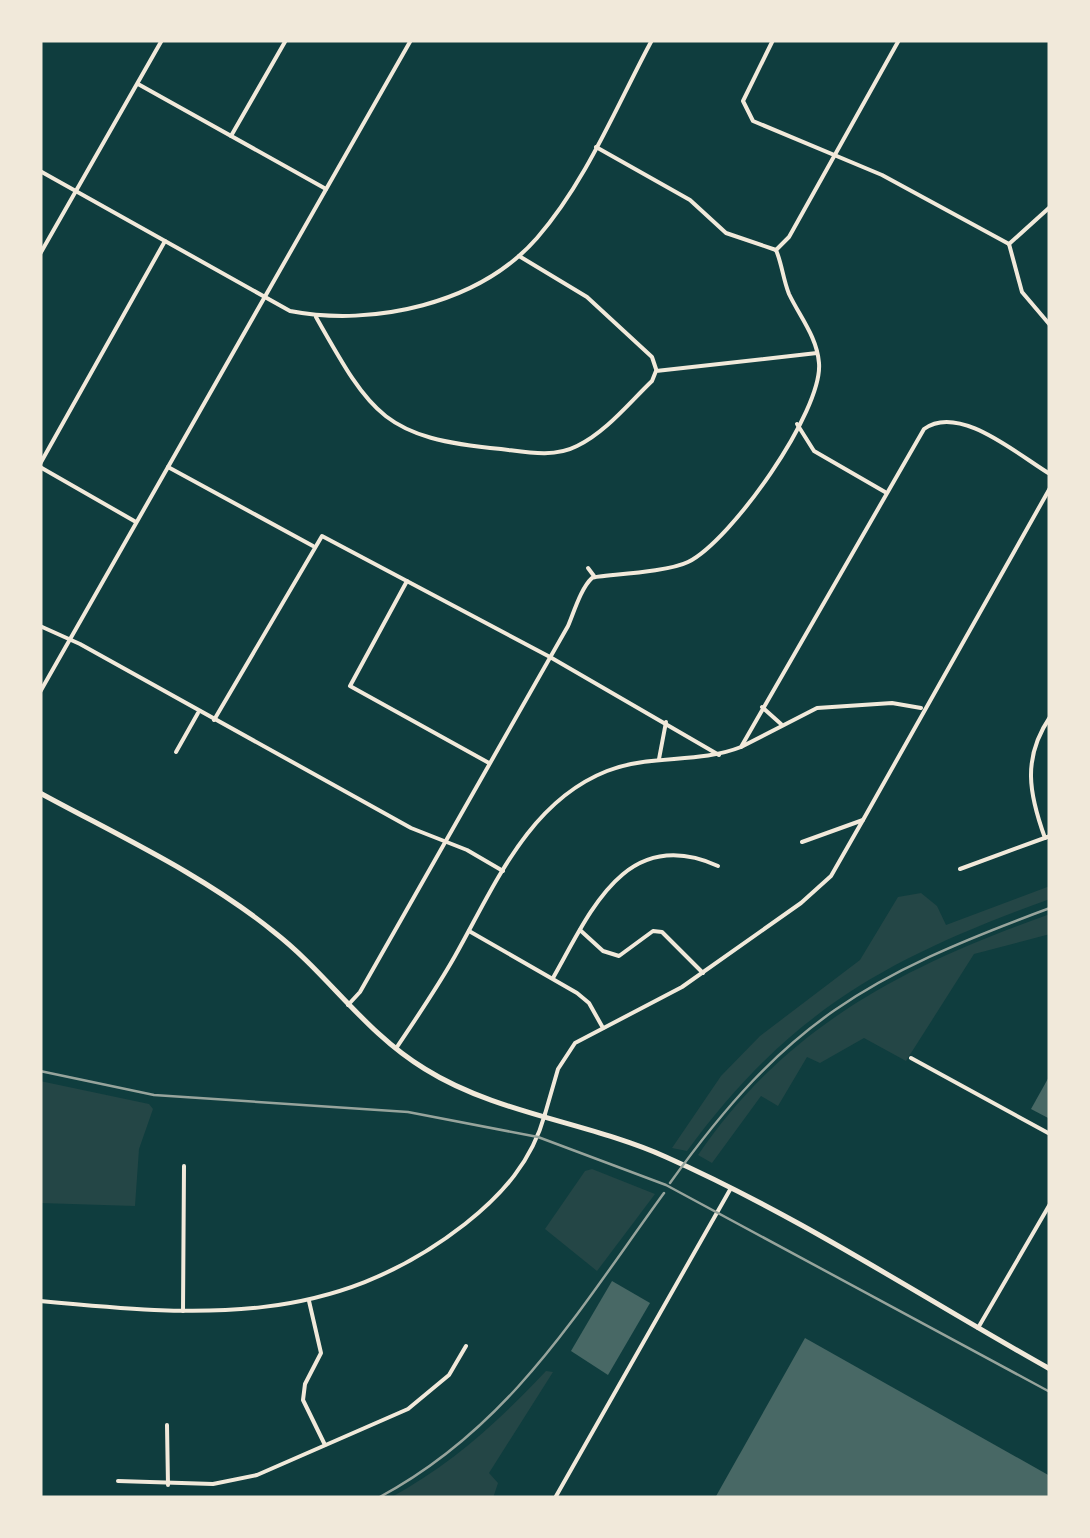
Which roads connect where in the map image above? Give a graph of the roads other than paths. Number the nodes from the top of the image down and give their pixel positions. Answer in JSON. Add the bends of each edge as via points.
{"nodes":[{"id":1,"x":162,"y":40,"type":"edge"},
{"id":2,"x":286,"y":40,"type":"edge"},
{"id":3,"x":412,"y":40,"type":"edge"},
{"id":4,"x":652,"y":40,"type":"edge"},
{"id":5,"x":773,"y":40,"type":"edge"},
{"id":6,"x":898,"y":40,"type":"edge"},
{"id":7,"x":138,"y":84,"type":"junction"},
{"id":8,"x":230,"y":136,"type":"junction"},
{"id":9,"x":594,"y":146,"type":"junction"},
{"id":10,"x":832,"y":154,"type":"junction"},
{"id":11,"x":40,"y":172,"type":"edge"},
{"id":12,"x":326,"y":189,"type":"junction"},
{"id":13,"x":76,"y":191,"type":"junction"},
{"id":14,"x":1050,"y":207,"type":"edge"},
{"id":15,"x":166,"y":241,"type":"junction"},
{"id":16,"x":1009,"y":244,"type":"junction"},
{"id":17,"x":776,"y":250,"type":"junction"},
{"id":18,"x":40,"y":254,"type":"edge"},
{"id":19,"x":520,"y":256,"type":"junction"},
{"id":20,"x":264,"y":299,"type":"junction"},
{"id":21,"x":315,"y":316,"type":"junction"},
{"id":22,"x":1050,"y":325,"type":"edge"},
{"id":23,"x":817,"y":353,"type":"junction"},
{"id":24,"x":656,"y":370,"type":"junction"},
{"id":25,"x":797,"y":424,"type":"junction"},
{"id":26,"x":40,"y":466,"type":"edge"},
{"id":27,"x":168,"y":467,"type":"junction"},
{"id":28,"x":1050,"y":474,"type":"edge"},
{"id":29,"x":1050,"y":488,"type":"edge"},
{"id":30,"x":885,"y":492,"type":"junction"},
{"id":31,"x":136,"y":522,"type":"junction"},
{"id":32,"x":314,"y":546,"type":"junction"},
{"id":33,"x":588,"y":568,"type":"dead end"},
{"id":34,"x":594,"y":576,"type":"junction"},
{"id":35,"x":407,"y":581,"type":"junction"},
{"id":36,"x":40,"y":626,"type":"edge"},
{"id":37,"x":69,"y":640,"type":"junction"},
{"id":38,"x":550,"y":657,"type":"junction"},
{"id":39,"x":40,"y":692,"type":"edge"},
{"id":40,"x":762,"y":707,"type":"junction"},
{"id":41,"x":924,"y":709,"type":"junction"},
{"id":42,"x":198,"y":712,"type":"junction"},
{"id":43,"x":1050,"y":716,"type":"edge"},
{"id":44,"x":214,"y":720,"type":"junction"},
{"id":45,"x":666,"y":722,"type":"junction"},
{"id":46,"x":781,"y":724,"type":"junction"},
{"id":47,"x":742,"y":747,"type":"junction"},
{"id":48,"x":176,"y":752,"type":"dead end"},
{"id":49,"x":719,"y":755,"type":"junction"},
{"id":50,"x":659,"y":760,"type":"junction"},
{"id":51,"x":489,"y":763,"type":"junction"},
{"id":52,"x":40,"y":793,"type":"edge"},
{"id":53,"x":862,"y":820,"type":"junction"},
{"id":54,"x":1047,"y":838,"type":"edge"},
{"id":55,"x":444,"y":842,"type":"junction"},
{"id":56,"x":802,"y":842,"type":"dead end"},
{"id":57,"x":718,"y":866,"type":"dead end"},
{"id":58,"x":960,"y":869,"type":"dead end"},
{"id":59,"x":504,"y":871,"type":"junction"},
{"id":60,"x":580,"y":930,"type":"junction"},
{"id":61,"x":470,"y":931,"type":"junction"},
{"id":62,"x":703,"y":974,"type":"junction"},
{"id":63,"x":552,"y":978,"type":"junction"},
{"id":64,"x":348,"y":1006,"type":"junction"},
{"id":65,"x":602,"y":1028,"type":"junction"},
{"id":66,"x":395,"y":1050,"type":"junction"},
{"id":67,"x":911,"y":1058,"type":"dead end"},
{"id":68,"x":545,"y":1114,"type":"junction"},
{"id":69,"x":1050,"y":1134,"type":"edge"},
{"id":70,"x":184,"y":1166,"type":"dead end"},
{"id":71,"x":732,"y":1188,"type":"junction"},
{"id":72,"x":1050,"y":1204,"type":"edge"},
{"id":73,"x":40,"y":1301,"type":"edge"},
{"id":74,"x":309,"y":1301,"type":"junction"},
{"id":75,"x":184,"y":1312,"type":"junction"},
{"id":76,"x":978,"y":1328,"type":"junction"},
{"id":77,"x":466,"y":1346,"type":"dead end"},
{"id":78,"x":1050,"y":1369,"type":"edge"},
{"id":79,"x":167,"y":1425,"type":"dead end"},
{"id":80,"x":326,"y":1447,"type":"junction"},
{"id":81,"x":118,"y":1481,"type":"dead end"},
{"id":82,"x":168,"y":1485,"type":"junction"},
{"id":83,"x":555,"y":1498,"type":"edge"}],
"edges":[{"from":1,"to":7,"type":"street"},
{"from":2,"to":8,"type":"street"},
{"from":3,"to":12,"type":"street"},
{"from":4,"to":9,"type":"street"},
{"from":5,"to":10,"type":"street","via":[[745,93],[746,115]]},
{"from":6,"to":10,"type":"street"},
{"from":7,"to":8,"type":"street"},
{"from":7,"to":13,"type":"street"},
{"from":8,"to":12,"type":"street"},
{"from":9,"to":17,"type":"street","via":[[690,200],[726,232]]},
{"from":9,"to":19,"type":"street","via":[[548,224]]},
{"from":10,"to":16,"type":"street"},
{"from":10,"to":17,"type":"street"},
{"from":11,"to":13,"type":"street"},
{"from":12,"to":20,"type":"street"},
{"from":13,"to":15,"type":"street"},
{"from":13,"to":18,"type":"street"},
{"from":14,"to":16,"type":"street"},
{"from":15,"to":20,"type":"street"},
{"from":15,"to":26,"type":"street"},
{"from":16,"to":22,"type":"street","via":[[1022,292]]},
{"from":17,"to":23,"type":"street"},
{"from":19,"to":21,"type":"street","via":[[421,307]]},
{"from":19,"to":24,"type":"street","via":[[586,297],[652,357]]},
{"from":20,"to":21,"type":"street"},
{"from":20,"to":27,"type":"street"},
{"from":21,"to":24,"type":"street","via":[[369,404],[406,431],[444,444],[568,450],[616,416]]},
{"from":23,"to":24,"type":"street"},
{"from":23,"to":25,"type":"street","via":[[817,383]]},
{"from":25,"to":30,"type":"street","via":[[814,451]]},
{"from":25,"to":34,"type":"street","via":[[730,530],[685,563],[643,575]]},
{"from":26,"to":31,"type":"street"},
{"from":27,"to":31,"type":"street"},
{"from":27,"to":32,"type":"street"},
{"from":28,"to":30,"type":"street","via":[[963,423],[943,420],[918,436]]},
{"from":29,"to":41,"type":"street"},
{"from":30,"to":40,"type":"street"},
{"from":31,"to":37,"type":"street"},
{"from":32,"to":35,"type":"street","via":[[318,538],[329,538]]},
{"from":32,"to":44,"type":"street"},
{"from":33,"to":34,"type":"street"},
{"from":34,"to":38,"type":"street"},
{"from":35,"to":38,"type":"street"},
{"from":35,"to":51,"type":"street","via":[[350,686]]},
{"from":36,"to":37,"type":"street"},
{"from":37,"to":39,"type":"street"},
{"from":37,"to":42,"type":"street"},
{"from":38,"to":45,"type":"street"},
{"from":38,"to":51,"type":"street"},
{"from":40,"to":46,"type":"street"},
{"from":40,"to":47,"type":"street"},
{"from":41,"to":46,"type":"street","via":[[832,706]]},
{"from":41,"to":53,"type":"street"},
{"from":42,"to":44,"type":"street"},
{"from":42,"to":48,"type":"street"},
{"from":43,"to":54,"type":"street","via":[[1034,749],[1029,785]]},
{"from":44,"to":55,"type":"street"},
{"from":45,"to":49,"type":"street"},
{"from":45,"to":50,"type":"street"},
{"from":46,"to":47,"type":"street"},
{"from":47,"to":49,"type":"street"},
{"from":49,"to":50,"type":"street"},
{"from":50,"to":59,"type":"street","via":[[609,770],[564,794]]},
{"from":51,"to":55,"type":"street"},
{"from":52,"to":64,"type":"main road","via":[[235,902]]},
{"from":53,"to":56,"type":"street"},
{"from":53,"to":62,"type":"street","via":[[841,862],[814,893]]},
{"from":54,"to":58,"type":"street"},
{"from":55,"to":59,"type":"street"},
{"from":55,"to":64,"type":"street"},
{"from":57,"to":60,"type":"street","via":[[694,858],[641,862],[611,882]]},
{"from":59,"to":61,"type":"street"},
{"from":60,"to":62,"type":"street","via":[[619,956],[662,932]]},
{"from":60,"to":63,"type":"street"},
{"from":61,"to":63,"type":"street"},
{"from":61,"to":66,"type":"street"},
{"from":62,"to":65,"type":"street"},
{"from":63,"to":65,"type":"street","via":[[589,1003]]},
{"from":64,"to":66,"type":"main road"},
{"from":65,"to":68,"type":"street","via":[[565,1056]]},
{"from":66,"to":68,"type":"main road","via":[[460,1088]]},
{"from":67,"to":69,"type":"street"},
{"from":68,"to":71,"type":"main road","via":[[668,1157]]},
{"from":68,"to":74,"type":"street","via":[[532,1153],[480,1212],[384,1276]]},
{"from":70,"to":75,"type":"street"},
{"from":71,"to":76,"type":"main road"},
{"from":71,"to":83,"type":"street"},
{"from":72,"to":76,"type":"street"},
{"from":73,"to":75,"type":"street"},
{"from":74,"to":75,"type":"street"},
{"from":74,"to":80,"type":"street","via":[[321,1353],[303,1400]]},
{"from":76,"to":78,"type":"main road"},
{"from":77,"to":80,"type":"street","via":[[430,1394]]},
{"from":79,"to":82,"type":"street"},
{"from":80,"to":82,"type":"street","via":[[257,1474]]},
{"from":81,"to":82,"type":"street"}]}
